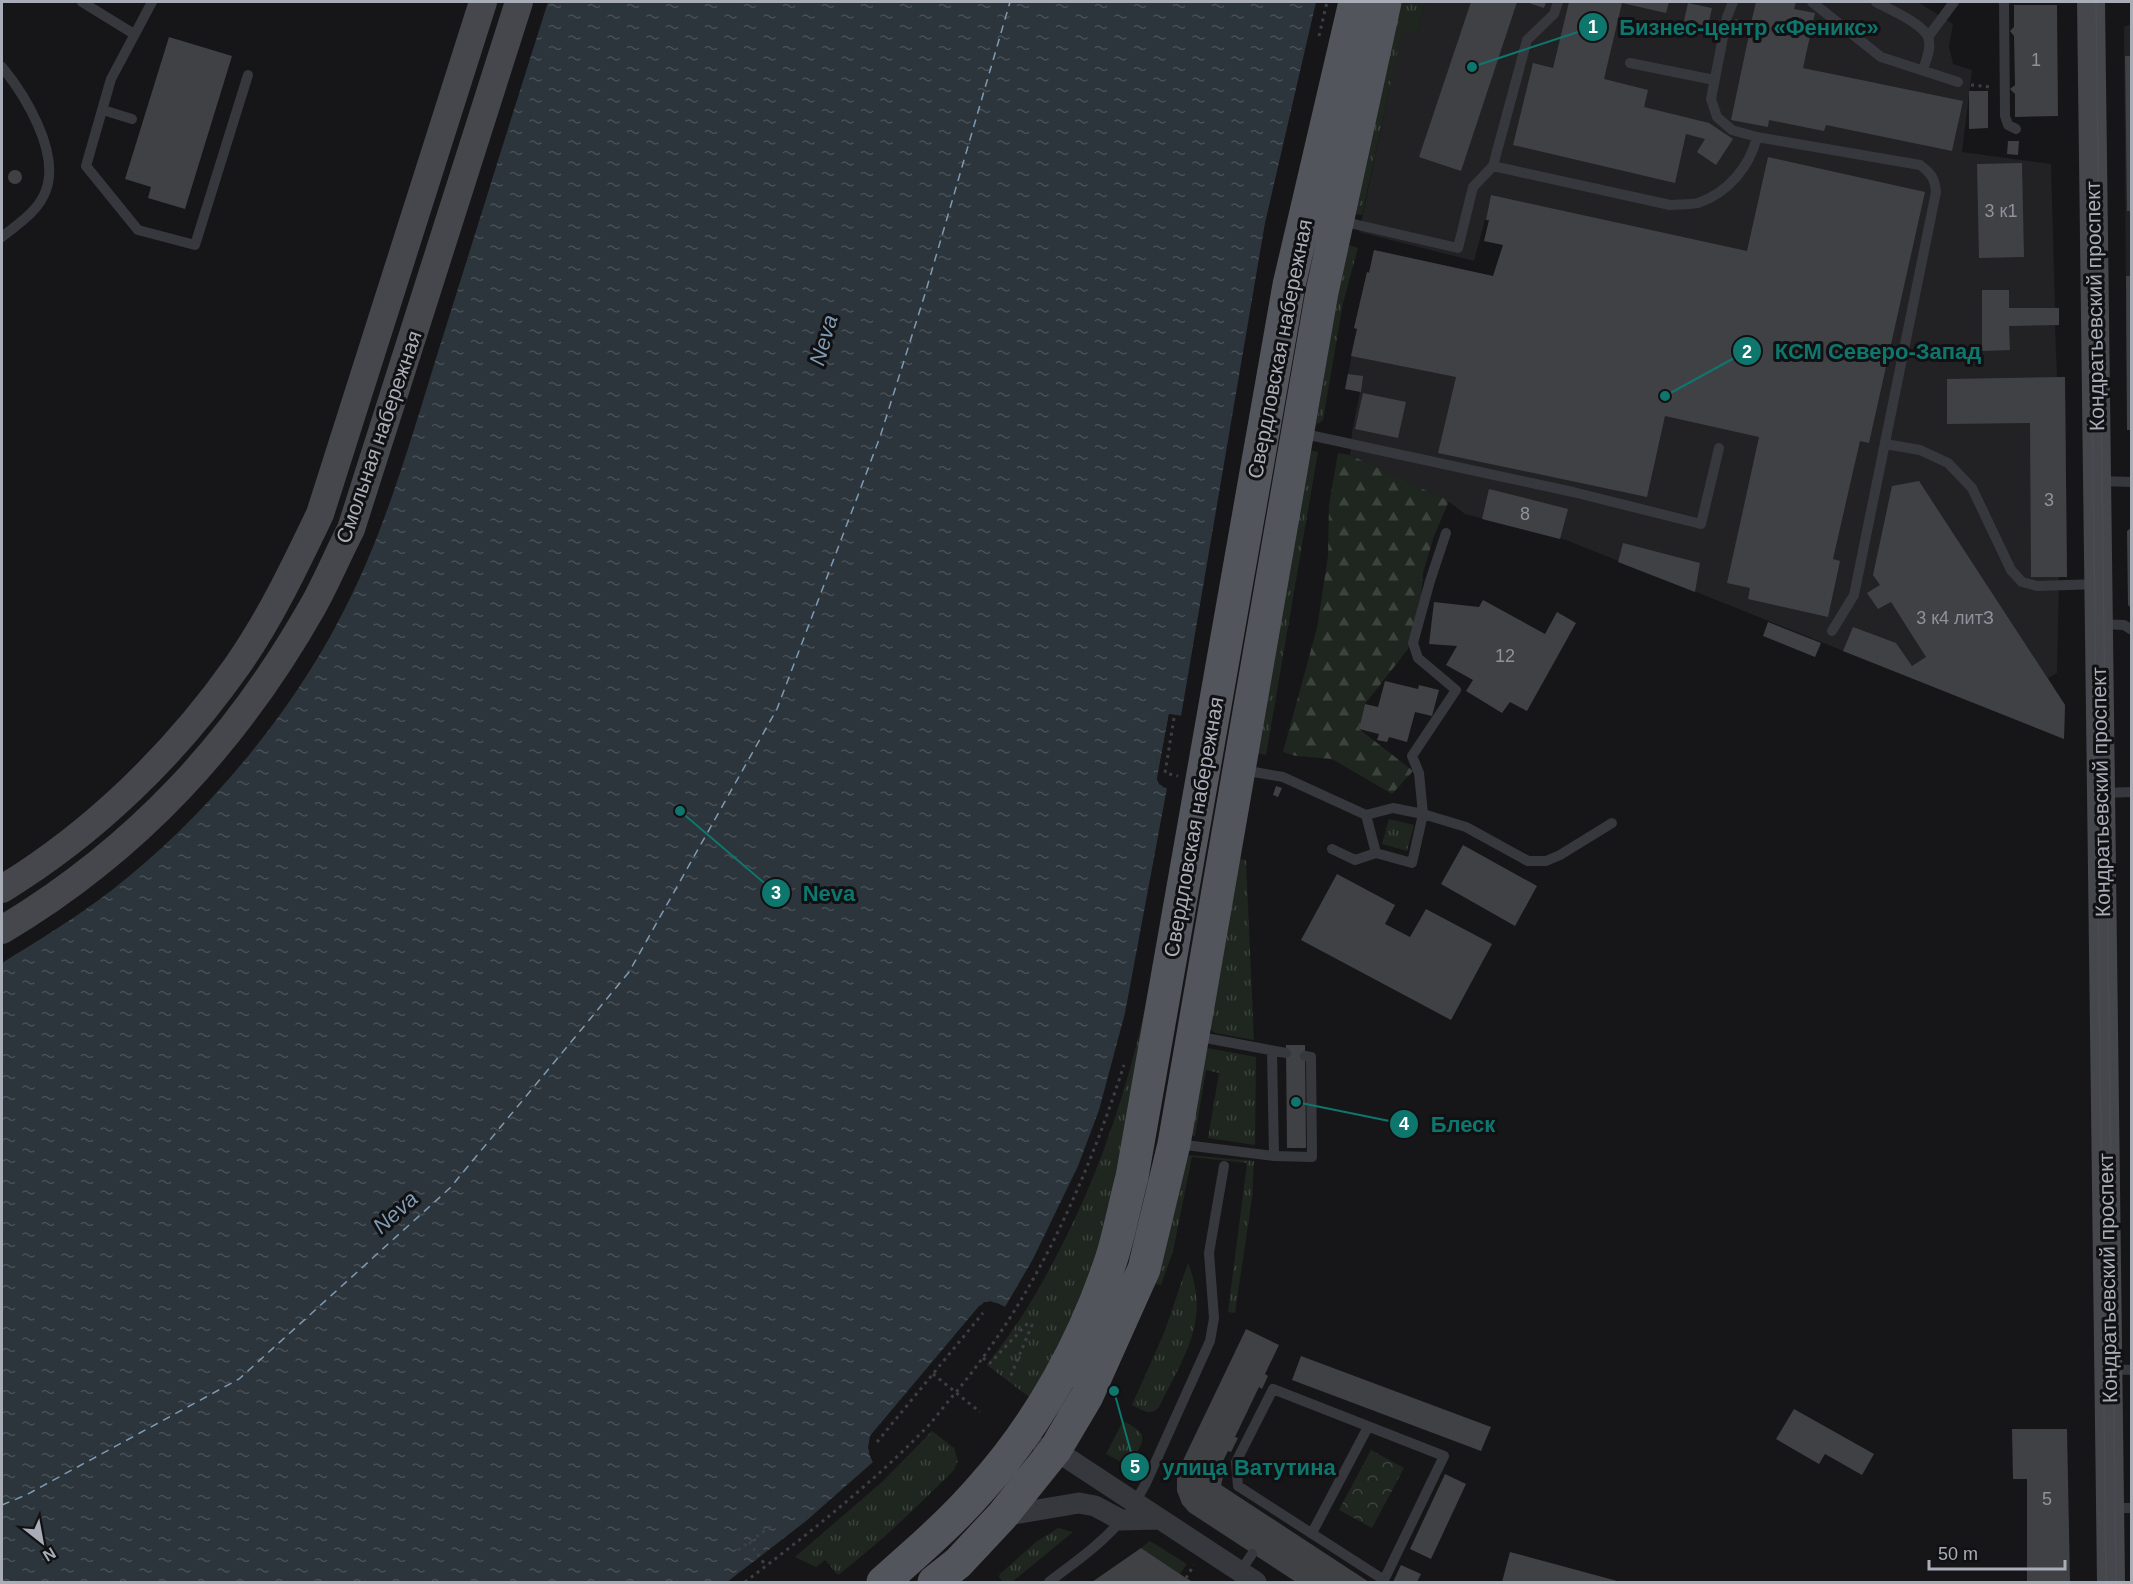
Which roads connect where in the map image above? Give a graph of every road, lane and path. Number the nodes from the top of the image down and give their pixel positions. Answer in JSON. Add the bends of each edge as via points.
{"nodes":[{"id":1,"x":82,"y":2,"type":"edge"},
{"id":2,"x":152,"y":2,"type":"edge"},
{"id":3,"x":483,"y":2,"type":"edge"},
{"id":4,"x":519,"y":2,"type":"edge"},
{"id":5,"x":1327,"y":2,"type":"edge"},
{"id":6,"x":1355,"y":2,"type":"edge"},
{"id":7,"x":1385,"y":2,"type":"edge"},
{"id":8,"x":1558,"y":2,"type":"edge"},
{"id":9,"x":1733,"y":2,"type":"edge"},
{"id":10,"x":1812,"y":2,"type":"edge"},
{"id":11,"x":1876,"y":2,"type":"edge"},
{"id":12,"x":1954,"y":2,"type":"edge"},
{"id":13,"x":2004,"y":2,"type":"edge"},
{"id":14,"x":2091,"y":2,"type":"edge"},
{"id":15,"x":134,"y":34,"type":"junction"},
{"id":16,"x":1928,"y":37,"type":"junction"},
{"id":17,"x":1317,"y":46,"type":"dead end"},
{"id":18,"x":1630,"y":63,"type":"dead end"},
{"id":19,"x":2,"y":67,"type":"edge"},
{"id":20,"x":1923,"y":70,"type":"junction"},
{"id":21,"x":248,"y":75,"type":"dead end"},
{"id":22,"x":1714,"y":80,"type":"junction"},
{"id":23,"x":1958,"y":82,"type":"joint"},
{"id":24,"x":2005,"y":87,"type":"junction"},
{"id":25,"x":103,"y":110,"type":"junction"},
{"id":26,"x":132,"y":119,"type":"dead end"},
{"id":27,"x":2016,"y":129,"type":"dead end"},
{"id":28,"x":1757,"y":137,"type":"junction"},
{"id":29,"x":1493,"y":166,"type":"junction"},
{"id":30,"x":1338,"y":221,"type":"junction"},
{"id":31,"x":2,"y":237,"type":"edge"},
{"id":32,"x":1299,"y":432,"type":"junction"},
{"id":33,"x":1885,"y":444,"type":"junction"},
{"id":34,"x":1719,"y":448,"type":"dead end"},
{"id":35,"x":2098,"y":481,"type":"junction"},
{"id":36,"x":2132,"y":482,"type":"edge"},
{"id":37,"x":1446,"y":533,"type":"dead end"},
{"id":38,"x":2099,"y":584,"type":"junction"},
{"id":39,"x":2100,"y":624,"type":"junction"},
{"id":40,"x":2132,"y":630,"type":"edge"},
{"id":41,"x":1832,"y":631,"type":"dead end"},
{"id":42,"x":1174,"y":718,"type":"dead end"},
{"id":43,"x":1239,"y":770,"type":"junction"},
{"id":44,"x":1178,"y":784,"type":"dead end"},
{"id":45,"x":2132,"y":792,"type":"edge"},
{"id":46,"x":2101,"y":793,"type":"junction"},
{"id":47,"x":1423,"y":814,"type":"junction"},
{"id":48,"x":1366,"y":815,"type":"junction"},
{"id":49,"x":1612,"y":823,"type":"dead end"},
{"id":50,"x":1332,"y":849,"type":"dead end"},
{"id":51,"x":1376,"y":853,"type":"junction"},
{"id":52,"x":2,"y":889,"type":"edge"},
{"id":53,"x":2,"y":930,"type":"edge"},
{"id":54,"x":1192,"y":1035,"type":"junction"},
{"id":55,"x":1272,"y":1051,"type":"junction"},
{"id":56,"x":1286,"y":1053,"type":"dead end"},
{"id":57,"x":1305,"y":1056,"type":"dead end"},
{"id":58,"x":1125,"y":1063,"type":"dead end"},
{"id":59,"x":1174,"y":1144,"type":"junction"},
{"id":60,"x":1274,"y":1156,"type":"junction"},
{"id":61,"x":1224,"y":1166,"type":"dead end"},
{"id":62,"x":983,"y":1313,"type":"dead end"},
{"id":63,"x":983,"y":1358,"type":"junction"},
{"id":64,"x":2120,"y":1369,"type":"edge"},
{"id":65,"x":933,"y":1374,"type":"junction"},
{"id":66,"x":1009,"y":1380,"type":"dead end"},
{"id":67,"x":956,"y":1392,"type":"junction"},
{"id":68,"x":980,"y":1412,"type":"dead end"},
{"id":69,"x":1368,"y":1427,"type":"junction"},
{"id":70,"x":878,"y":1442,"type":"dead end"},
{"id":71,"x":1017,"y":1443,"type":"junction"},
{"id":72,"x":1055,"y":1450,"type":"junction"},
{"id":73,"x":1135,"y":1503,"type":"junction"},
{"id":74,"x":2121,"y":1508,"type":"edge"},
{"id":75,"x":1002,"y":1516,"type":"junction"},
{"id":76,"x":1157,"y":1519,"type":"junction"},
{"id":77,"x":1121,"y":1520,"type":"junction"},
{"id":78,"x":774,"y":1524,"type":"dead end"},
{"id":79,"x":1312,"y":1533,"type":"junction"},
{"id":80,"x":749,"y":1542,"type":"junction"},
{"id":81,"x":738,"y":1550,"type":"dead end"},
{"id":82,"x":1252,"y":1554,"type":"dead end"},
{"id":83,"x":1195,"y":1564,"type":"dead end"},
{"id":84,"x":766,"y":1566,"type":"junction"},
{"id":85,"x":1248,"y":1577,"type":"edge"},
{"id":86,"x":1186,"y":1578,"type":"dead end"},
{"id":87,"x":745,"y":1582,"type":"edge"},
{"id":88,"x":883,"y":1582,"type":"edge"},
{"id":89,"x":934,"y":1582,"type":"edge"},
{"id":90,"x":1049,"y":1582,"type":"edge"},
{"id":91,"x":2111,"y":1582,"type":"edge"}],
"edges":[{"from":1,"to":15,"type":"lane"},
{"from":2,"to":15,"type":"lane"},
{"from":3,"to":52,"type":"main road","name":"Смольная набережная","via":[[320,514],[281,593],[238,664],[190,728],[133,788],[74,838]]},
{"from":4,"to":53,"type":"main road","name":"Смольная набережная","via":[[354,518],[314,605],[267,681],[217,749],[156,814],[96,866]]},
{"from":5,"to":17,"type":"path"},
{"from":6,"to":71,"type":"main road","name":"Свердловская набережная","via":[[1289,285],[1132,1177],[1112,1257],[1086,1323],[1052,1391]]},
{"from":7,"to":30,"type":"main road","name":"Свердловская набережная"},
{"from":8,"to":29,"type":"lane","via":[[1554,15],[1527,40]]},
{"from":9,"to":22,"type":"lane"},
{"from":10,"to":20,"type":"lane","via":[[1881,57]]},
{"from":11,"to":16,"type":"lane","via":[[1919,27]]},
{"from":12,"to":16,"type":"lane"},
{"from":13,"to":24,"type":"lane"},
{"from":14,"to":35,"type":"main road","name":"Кондратьевский проспект"},
{"from":15,"to":25,"type":"lane","via":[[111,79]]},
{"from":16,"to":20,"type":"lane"},
{"from":18,"to":22,"type":"lane"},
{"from":19,"to":31,"type":"lane","via":[[35,119],[50,170],[46,191],[33,212]]},
{"from":20,"to":23,"type":"lane"},
{"from":21,"to":25,"type":"lane","via":[[195,245],[138,231],[86,166]]},
{"from":22,"to":28,"type":"lane","via":[[1711,99],[1717,117],[1732,130]]},
{"from":23,"to":24,"type":"path"},
{"from":24,"to":27,"type":"lane","via":[[2005,116],[2008,125]]},
{"from":25,"to":26,"type":"lane"},
{"from":28,"to":29,"type":"lane","via":[[1743,171],[1722,190],[1698,203],[1670,205]]},
{"from":28,"to":33,"type":"lane","via":[[1920,165],[1936,182]]},
{"from":29,"to":30,"type":"lane","via":[[1473,187],[1458,248]]},
{"from":30,"to":32,"type":"main road","name":"Свердловская набережная"},
{"from":32,"to":34,"type":"lane","via":[[1701,524]]},
{"from":32,"to":43,"type":"main road","name":"Свердловская набережная"},
{"from":33,"to":38,"type":"lane","via":[[1920,450],[1947,464],[1972,488],[2011,570],[2022,582],[2037,586]]},
{"from":33,"to":41,"type":"lane","via":[[1854,595]]},
{"from":35,"to":36,"type":"lane"},
{"from":35,"to":38,"type":"main road","name":"Кондратьевский проспект"},
{"from":37,"to":47,"type":"lane","via":[[1413,643],[1418,658],[1456,690],[1412,756],[1419,773]]},
{"from":38,"to":39,"type":"main road","name":"Кондратьевский проспект"},
{"from":39,"to":40,"type":"lane","via":[[2124,625]]},
{"from":39,"to":46,"type":"main road","name":"Кондратьевский проспект"},
{"from":42,"to":44,"type":"path","via":[[1165,774],[1180,776]]},
{"from":43,"to":48,"type":"lane","via":[[1283,777]]},
{"from":43,"to":54,"type":"main road","name":"Свердловская набережная"},
{"from":45,"to":46,"type":"lane"},
{"from":46,"to":64,"type":"main road","name":"Кондратьевский проспект"},
{"from":47,"to":48,"type":"lane","via":[[1393,808]]},
{"from":47,"to":49,"type":"lane","via":[[1466,827],[1528,861],[1546,861],[1560,855]]},
{"from":47,"to":51,"type":"lane","via":[[1412,863]]},
{"from":48,"to":51,"type":"lane"},
{"from":50,"to":51,"type":"lane","via":[[1355,860]]},
{"from":54,"to":55,"type":"lane"},
{"from":54,"to":59,"type":"main road","name":"Свердловская набережная"},
{"from":55,"to":56,"type":"lane"},
{"from":55,"to":60,"type":"lane"},
{"from":57,"to":60,"type":"lane","via":[[1311,1057],[1312,1157]]},
{"from":58,"to":63,"type":"path","via":[[1088,1169],[1048,1254]]},
{"from":59,"to":60,"type":"lane"},
{"from":59,"to":72,"type":"main road","name":"Свердловская набережная","via":[[1144,1269],[1087,1396]]},
{"from":61,"to":73,"type":"lane","via":[[1209,1253],[1214,1318],[1210,1341]]},
{"from":62,"to":65,"type":"path"},
{"from":63,"to":66,"type":"path","via":[[990,1363],[1028,1323],[1032,1325]]},
{"from":63,"to":67,"type":"path"},
{"from":64,"to":74,"type":"main road","name":"Кондратьевский проспект"},
{"from":65,"to":67,"type":"path"},
{"from":65,"to":70,"type":"path"},
{"from":67,"to":68,"type":"path"},
{"from":67,"to":84,"type":"path","via":[[930,1424],[873,1478]]},
{"from":69,"to":79,"type":"lane"},
{"from":69,"to":79,"type":"lane","via":[[1273,1389],[1236,1462],[1238,1486],[1277,1516]]},
{"from":69,"to":79,"type":"lane","via":[[1444,1456],[1384,1580]]},
{"from":71,"to":72,"type":"street"},
{"from":71,"to":88,"type":"main road","name":"Свердловская набережная","via":[[982,1488]]},
{"from":72,"to":73,"type":"street"},
{"from":72,"to":75,"type":"main road","name":"Свердловская набережная"},
{"from":73,"to":76,"type":"street"},
{"from":73,"to":77,"type":"lane"},
{"from":74,"to":91,"type":"main road","name":"Кондратьевский проспект"},
{"from":75,"to":77,"type":"street","via":[[1079,1503],[1095,1506]]},
{"from":75,"to":89,"type":"main road","name":"Свердловская набережная","via":[[958,1563]]},
{"from":76,"to":77,"type":"street"},
{"from":76,"to":85,"type":"street"},
{"from":77,"to":90,"type":"lane"},
{"from":78,"to":80,"type":"path"},
{"from":80,"to":81,"type":"path"},
{"from":80,"to":84,"type":"path"},
{"from":82,"to":85,"type":"lane"},
{"from":83,"to":86,"type":"path"},
{"from":84,"to":87,"type":"path"}]}
